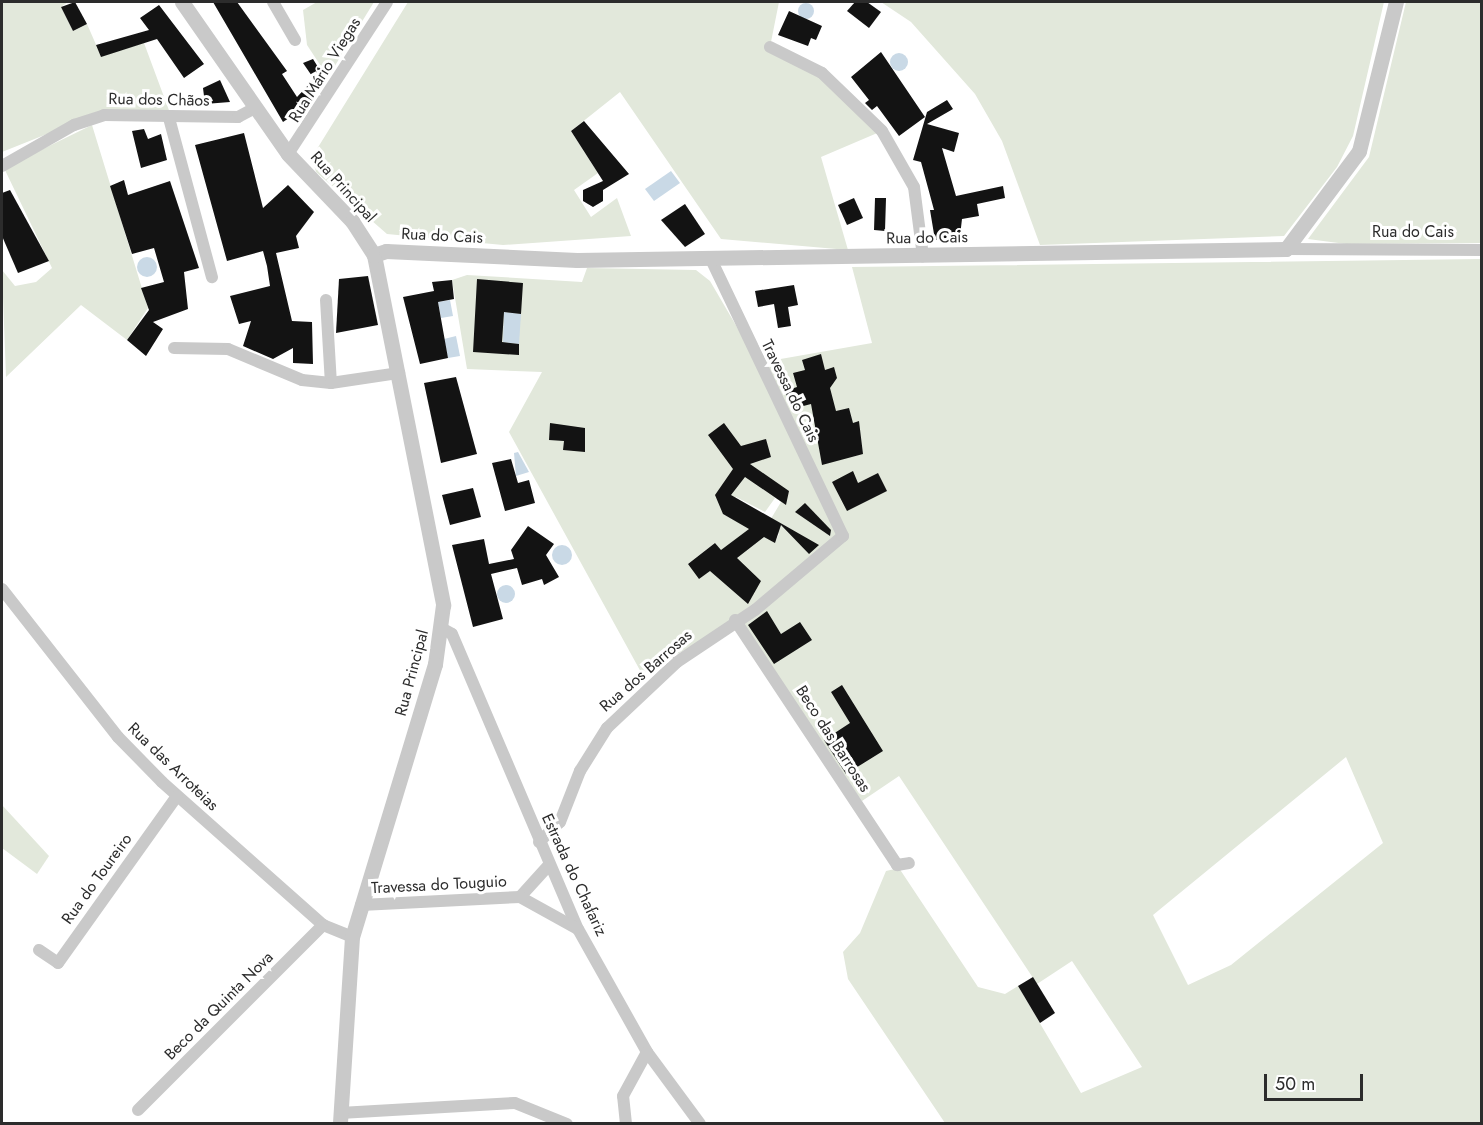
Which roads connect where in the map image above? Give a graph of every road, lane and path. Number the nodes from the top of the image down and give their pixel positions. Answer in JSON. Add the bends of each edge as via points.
{"nodes":[{"id":1,"x":182,"y":2,"type":"edge"},
{"id":2,"x":273,"y":2,"type":"edge"},
{"id":3,"x":387,"y":2,"type":"edge"},
{"id":4,"x":1396,"y":2,"type":"edge"},
{"id":5,"x":295,"y":40,"type":"dead end"},
{"id":6,"x":770,"y":47,"type":"dead end"},
{"id":7,"x":255,"y":108,"type":"junction"},
{"id":8,"x":168,"y":118,"type":"junction"},
{"id":9,"x":288,"y":154,"type":"junction"},
{"id":10,"x":2,"y":166,"type":"edge"},
{"id":11,"x":1286,"y":249,"type":"junction"},
{"id":12,"x":1482,"y":250,"type":"edge"},
{"id":13,"x":374,"y":255,"type":"junction"},
{"id":14,"x":923,"y":256,"type":"junction"},
{"id":15,"x":711,"y":259,"type":"junction"},
{"id":16,"x":212,"y":277,"type":"dead end"},
{"id":17,"x":326,"y":300,"type":"dead end"},
{"id":18,"x":174,"y":348,"type":"dead end"},
{"id":19,"x":399,"y":373,"type":"junction"},
{"id":20,"x":331,"y":383,"type":"junction"},
{"id":21,"x":843,"y":536,"type":"joint"},
{"id":22,"x":2,"y":589,"type":"edge"},
{"id":23,"x":735,"y":620,"type":"junction"},
{"id":24,"x":443,"y":629,"type":"junction"},
{"id":25,"x":177,"y":796,"type":"junction"},
{"id":26,"x":539,"y":842,"type":"junction"},
{"id":27,"x":909,"y":863,"type":"dead end"},
{"id":28,"x":549,"y":865,"type":"junction"},
{"id":29,"x":520,"y":897,"type":"junction"},
{"id":30,"x":361,"y":905,"type":"junction"},
{"id":31,"x":322,"y":925,"type":"junction"},
{"id":32,"x":578,"y":929,"type":"junction"},
{"id":33,"x":352,"y":937,"type":"junction"},
{"id":34,"x":39,"y":950,"type":"dead end"},
{"id":35,"x":647,"y":1052,"type":"junction"},
{"id":36,"x":138,"y":1110,"type":"dead end"},
{"id":37,"x":340,"y":1118,"type":"edge"},
{"id":38,"x":626,"y":1123,"type":"edge"},
{"id":39,"x":567,"y":1124,"type":"edge"},
{"id":40,"x":700,"y":1124,"type":"edge"}],
"edges":[{"from":1,"to":7,"type":"street","name":"Rua Principal"},
{"from":2,"to":5,"type":"street"},
{"from":3,"to":9,"type":"street","name":"Rua Mário Viegas"},
{"from":4,"to":11,"type":"street","via":[[1359,151]]},
{"from":6,"to":14,"type":"street","via":[[822,73],[882,131],[914,188]]},
{"from":7,"to":8,"type":"street","name":"Rua dos Chãos","via":[[238,117]]},
{"from":7,"to":9,"type":"street","name":"Rua Principal"},
{"from":8,"to":10,"type":"street","name":"Rua dos Chãos","via":[[104,115],[74,125]]},
{"from":8,"to":16,"type":"street"},
{"from":9,"to":13,"type":"street","name":"Rua Principal","via":[[352,221]]},
{"from":11,"to":12,"type":"street","name":"Rua do Cais"},
{"from":11,"to":14,"type":"street","name":"Rua do Cais"},
{"from":13,"to":15,"type":"street","name":"Rua do Cais","via":[[386,251],[576,260]]},
{"from":13,"to":19,"type":"street","name":"Rua Principal"},
{"from":14,"to":15,"type":"street","name":"Rua do Cais"},
{"from":15,"to":21,"type":"street","name":"Travessa do Cais"},
{"from":17,"to":20,"type":"street"},
{"from":18,"to":20,"type":"street","via":[[228,349],[302,380]]},
{"from":19,"to":20,"type":"street"},
{"from":19,"to":24,"type":"street","name":"Rua Principal","via":[[440,581]]},
{"from":21,"to":23,"type":"street","name":"Rua dos Barrosas"},
{"from":22,"to":25,"type":"street","name":"Rua das Arroteias","via":[[117,737]]},
{"from":23,"to":26,"type":"street","name":"Rua dos Barrosas","via":[[677,662],[607,728],[580,771],[560,822]]},
{"from":23,"to":27,"type":"street","name":"Beco das Barrosas","via":[[897,865]]},
{"from":24,"to":26,"type":"street","name":"Estrada do Chafariz","via":[[452,634]]},
{"from":24,"to":30,"type":"street","name":"Rua Principal"},
{"from":25,"to":31,"type":"street","name":"Rua das Arroteias"},
{"from":25,"to":34,"type":"street","name":"Rua do Toureiro","via":[[58,963]]},
{"from":26,"to":28,"type":"street","name":"Estrada do Chafariz"},
{"from":28,"to":29,"type":"street","name":"Travessa do Touguio"},
{"from":28,"to":32,"type":"street","name":"Estrada do Chafariz"},
{"from":29,"to":30,"type":"street","name":"Travessa do Touguio"},
{"from":29,"to":32,"type":"street","name":"Travessa do Touguio"},
{"from":30,"to":33,"type":"street","name":"Rua Principal"},
{"from":31,"to":33,"type":"street","name":"Rua das Arroteias"},
{"from":31,"to":36,"type":"street","name":"Beco da Quinta Nova"},
{"from":32,"to":35,"type":"street","name":"Estrada do Chafariz"},
{"from":33,"to":37,"type":"street","name":"Rua Principal"},
{"from":35,"to":38,"type":"street","via":[[623,1096]]},
{"from":35,"to":40,"type":"street","name":"Estrada do Chafariz"},
{"from":37,"to":39,"type":"street","via":[[515,1103]]}]}
